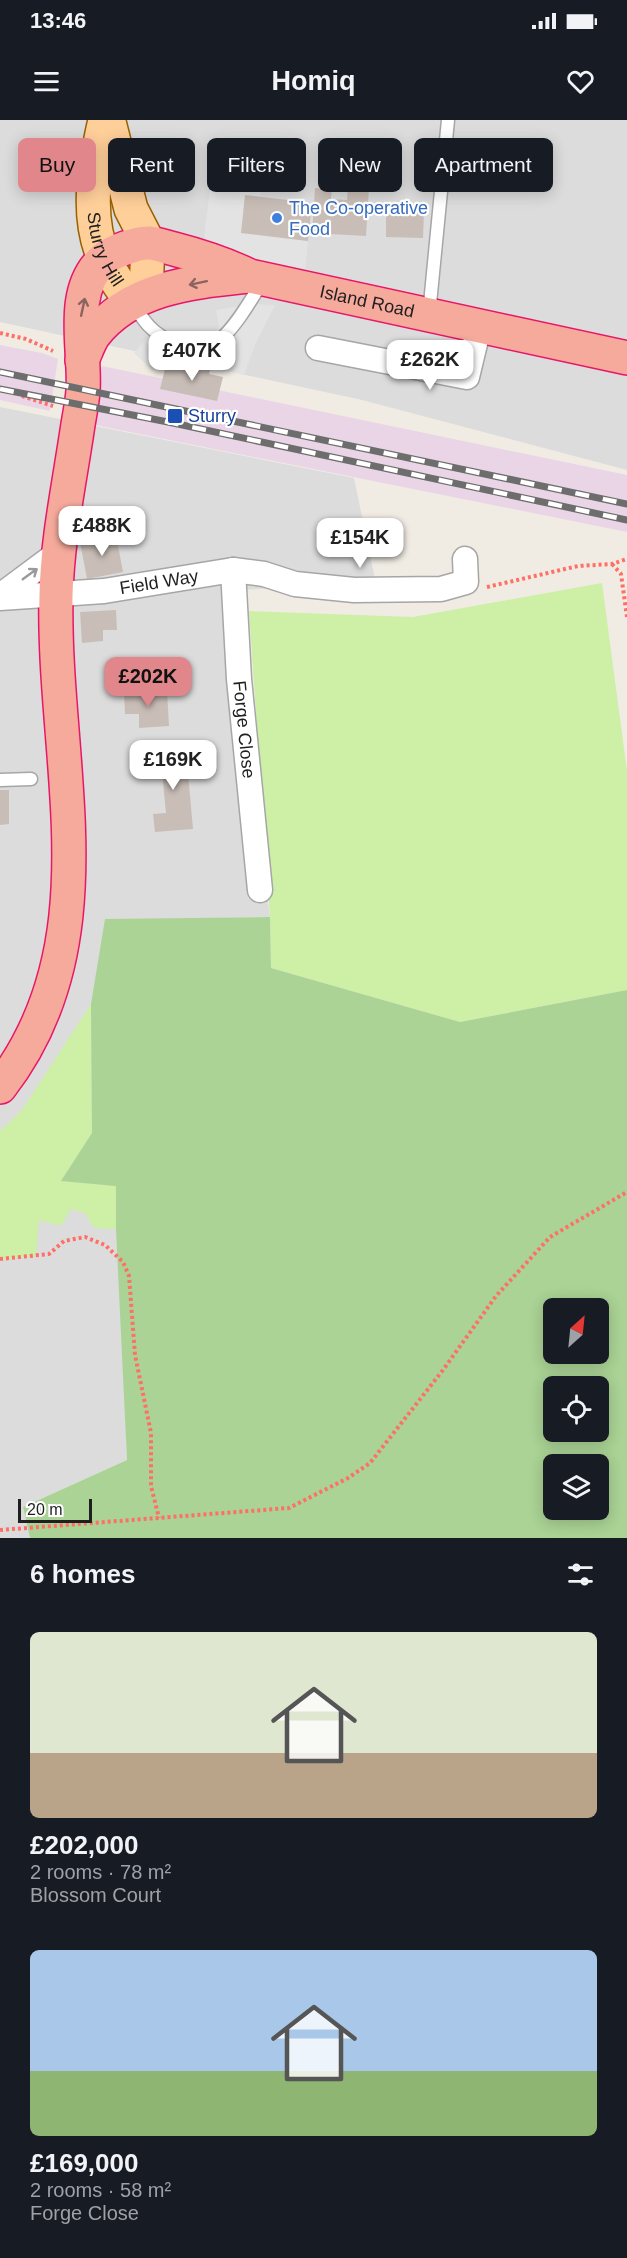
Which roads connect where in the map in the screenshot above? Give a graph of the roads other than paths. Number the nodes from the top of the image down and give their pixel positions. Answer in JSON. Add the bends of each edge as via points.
{"nodes":[{"id":1,"x":107,"y":120,"type":"edge"},
{"id":2,"x":448,"y":120,"type":"edge"},
{"id":3,"x":148,"y":242,"type":"junction"},
{"id":4,"x":104,"y":259,"type":"junction"},
{"id":5,"x":257,"y":277,"type":"junction"},
{"id":6,"x":139,"y":298,"type":"junction"},
{"id":7,"x":429,"y":315,"type":"junction"},
{"id":8,"x":479,"y":327,"type":"junction"},
{"id":9,"x":318,"y":348,"type":"dead end"},
{"id":10,"x":69,"y":356,"type":"junction"},
{"id":11,"x":627,"y":358,"type":"edge"},
{"id":12,"x":59,"y":552,"type":"junction"},
{"id":13,"x":465,"y":559,"type":"dead end"},
{"id":14,"x":233,"y":570,"type":"junction"},
{"id":15,"x":56,"y":594,"type":"junction"},
{"id":16,"x":0,"y":597,"type":"edge"},
{"id":17,"x":30,"y":779,"type":"dead end"},
{"id":18,"x":0,"y":780,"type":"edge"},
{"id":19,"x":260,"y":890,"type":"dead end"},
{"id":20,"x":0,"y":1087,"type":"edge"}],
"edges":[{"from":1,"to":3,"type":"main road","name":"Sturry Hill","via":[[131,209]]},
{"from":1,"to":4,"type":"main road","name":"Sturry Hill","via":[[94,170],[96,229]]},
{"from":2,"to":7,"type":"lane"},
{"from":3,"to":4,"type":"highway"},
{"from":3,"to":5,"type":"highway","name":"Island Road"},
{"from":3,"to":6,"type":"main road","name":"Sturry Hill"},
{"from":4,"to":6,"type":"main road","name":"Sturry Hill"},
{"from":10,"to":4,"type":"highway","one_way":true,"via":[[89,277]]},
{"from":5,"to":6,"type":"highway","name":"Island Road","one_way":true,"via":[[200,282]]},
{"from":5,"to":6,"type":"lane","via":[[245,311],[219,341],[201,348],[173,342],[150,327]]},
{"from":5,"to":7,"type":"highway","name":"Island Road"},
{"from":6,"to":10,"type":"highway"},
{"from":7,"to":8,"type":"highway","name":"Island Road"},
{"from":8,"to":9,"type":"street","via":[[467,377]]},
{"from":8,"to":11,"type":"highway","name":"Island Road"},
{"from":10,"to":12,"type":"highway","via":[[83,390]]},
{"from":12,"to":15,"type":"highway"},
{"from":16,"to":12,"type":"street","one_way":true},
{"from":13,"to":14,"type":"street","name":"Field Way","via":[[466,582],[441,589],[354,590],[295,584]]},
{"from":14,"to":15,"type":"street","name":"Field Way","via":[[104,591]]},
{"from":14,"to":19,"type":"street","name":"Forge Close","via":[[231,681]]},
{"from":15,"to":16,"type":"street","name":"Field Way"},
{"from":15,"to":20,"type":"highway","via":[[56,651],[69,818],[69,899],[60,960],[42,1019]]},
{"from":17,"to":18,"type":"lane"}]}
